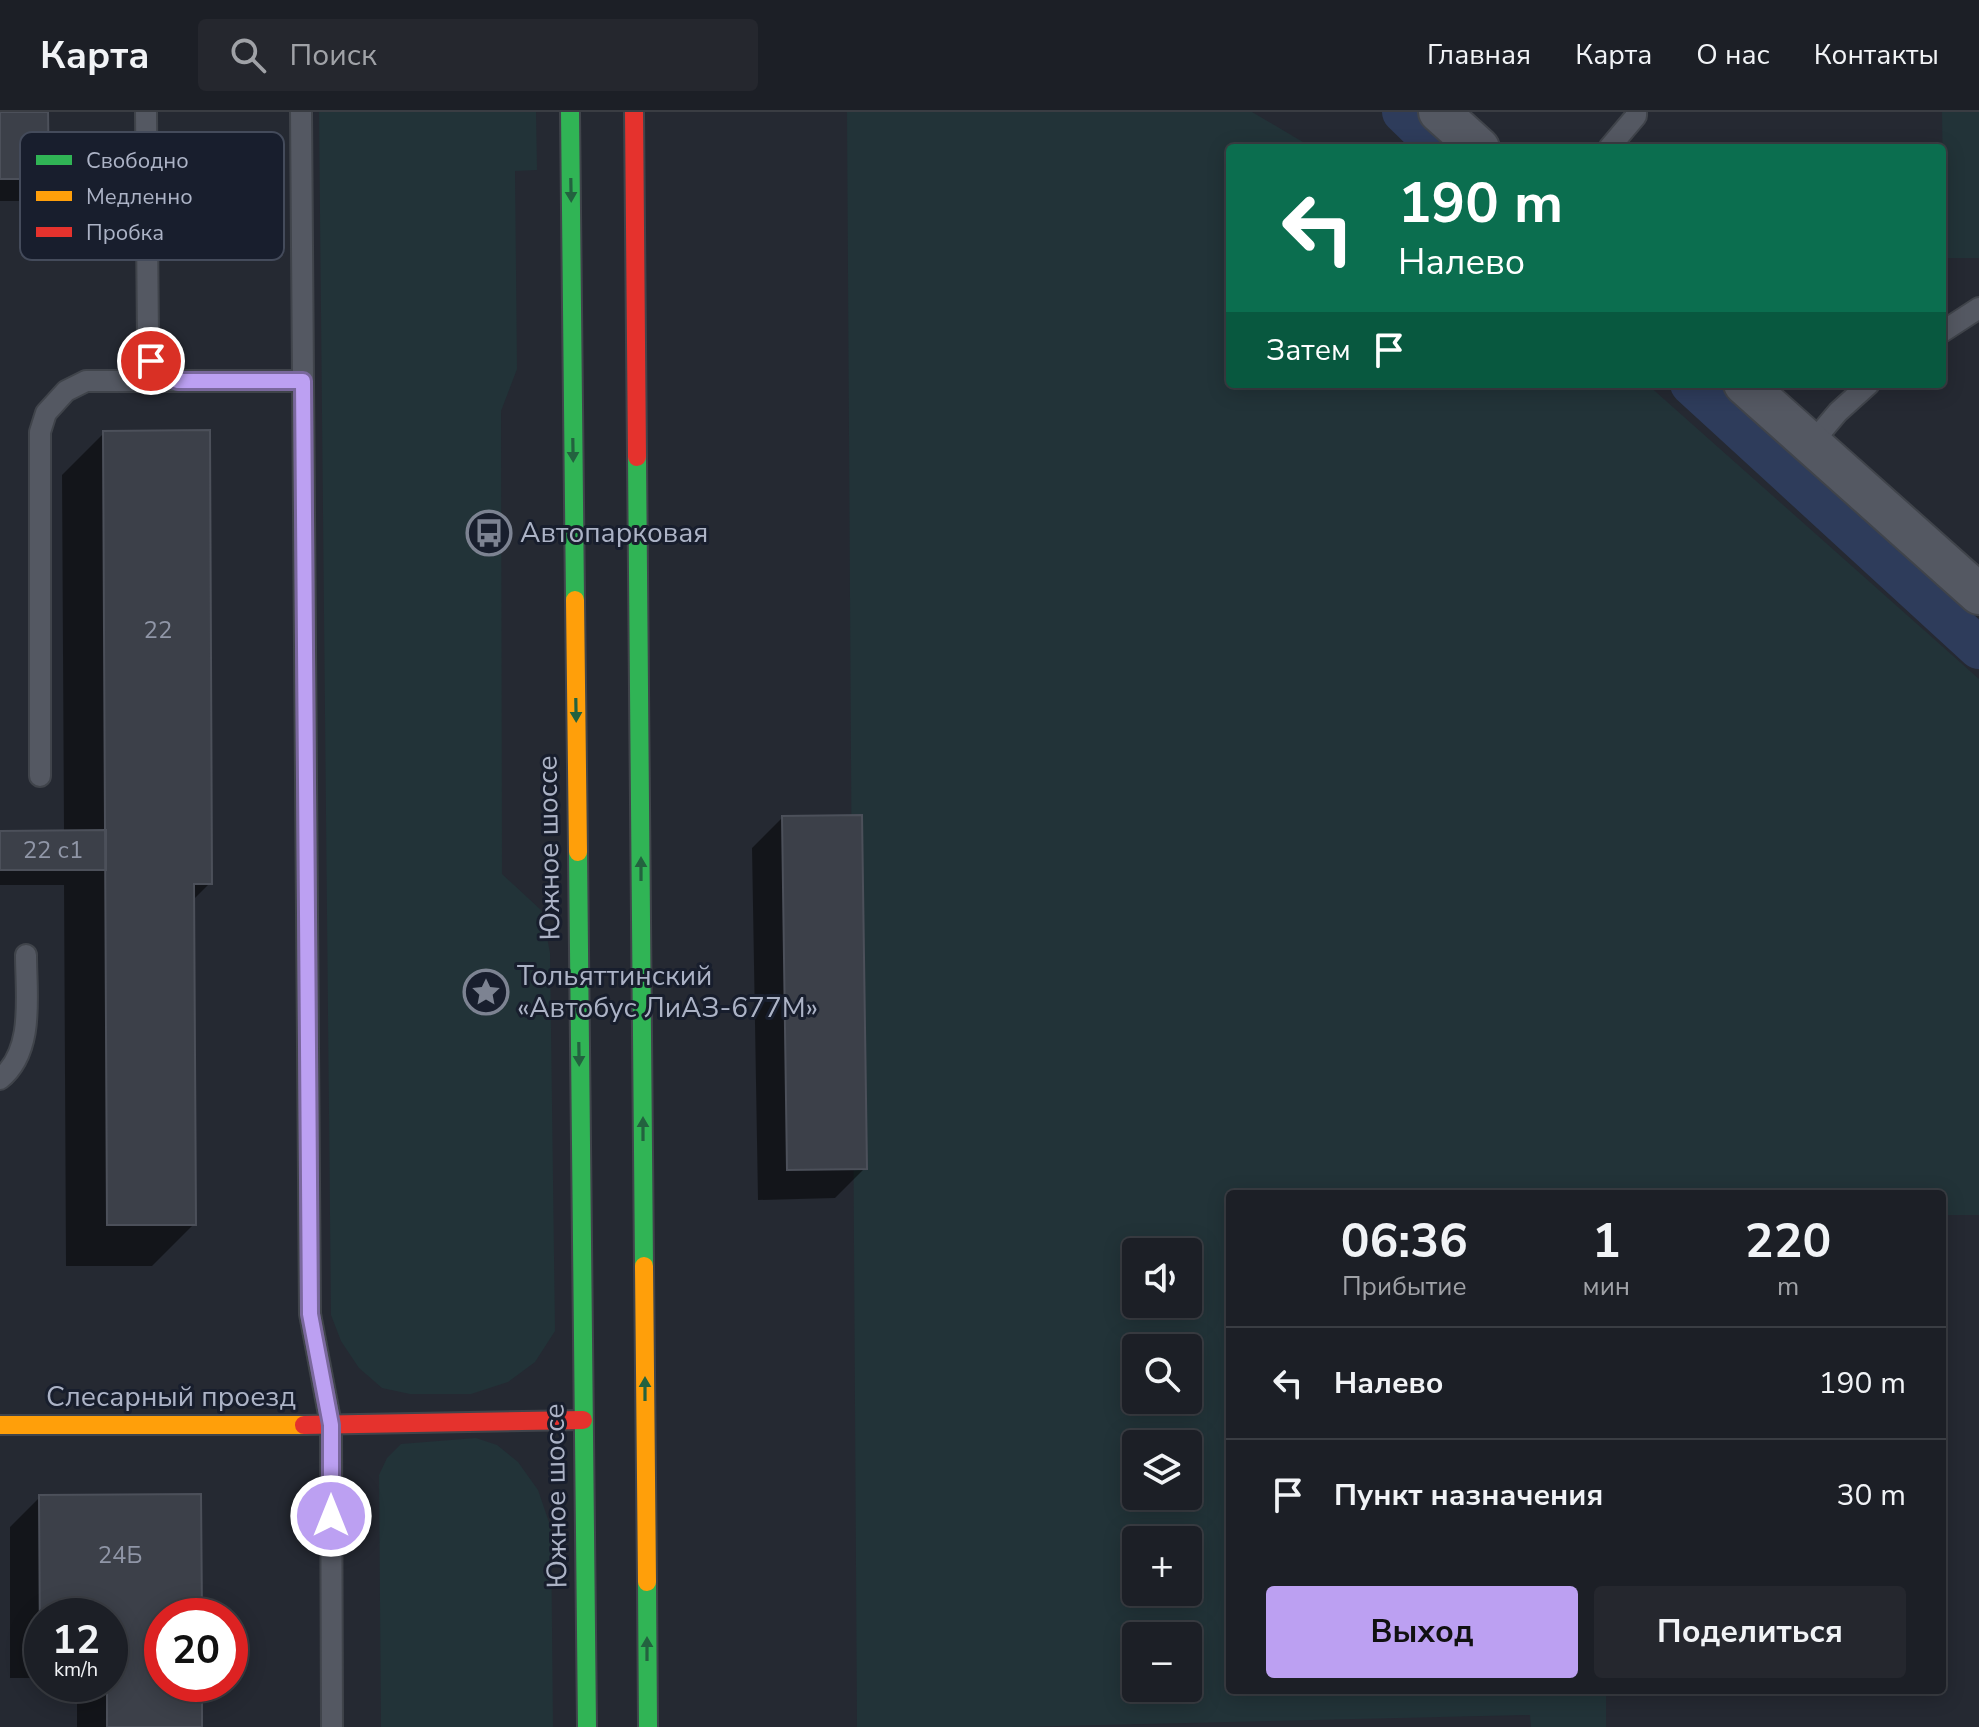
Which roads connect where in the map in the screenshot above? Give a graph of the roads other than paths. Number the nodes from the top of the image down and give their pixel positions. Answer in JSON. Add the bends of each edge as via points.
{"nodes":[{"id":1,"x":146,"y":112,"type":"edge"},
{"id":2,"x":301,"y":112,"type":"edge"},
{"id":3,"x":570,"y":112,"type":"edge"},
{"id":4,"x":634,"y":112,"type":"edge"},
{"id":5,"x":1439,"y":112,"type":"edge"},
{"id":6,"x":1636,"y":112,"type":"edge"},
{"id":7,"x":146,"y":132,"type":"edge"},
{"id":8,"x":1475,"y":144,"type":"edge"},
{"id":9,"x":1612,"y":144,"type":"edge"},
{"id":10,"x":147,"y":260,"type":"edge"},
{"id":11,"x":1979,"y":308,"type":"edge"},
{"id":12,"x":1946,"y":329,"type":"edge"},
{"id":13,"x":178,"y":381,"type":"junction"},
{"id":14,"x":303,"y":381,"type":"junction"},
{"id":15,"x":1748,"y":388,"type":"edge"},
{"id":16,"x":1865,"y":388,"type":"edge"},
{"id":17,"x":1811,"y":444,"type":"junction"},
{"id":18,"x":1979,"y":594,"type":"edge"},
{"id":19,"x":40,"y":776,"type":"dead end"},
{"id":20,"x":26,"y":955,"type":"dead end"},
{"id":21,"x":0,"y":1079,"type":"edge"},
{"id":22,"x":583,"y":1420,"type":"junction"},
{"id":23,"x":0,"y":1425,"type":"edge"},
{"id":24,"x":331,"y":1425,"type":"junction"},
{"id":25,"x":332,"y":1727,"type":"edge"},
{"id":26,"x":587,"y":1727,"type":"edge"},
{"id":27,"x":648,"y":1727,"type":"edge"}],
"edges":[{"from":1,"to":7,"type":"lane"},
{"from":2,"to":14,"type":"lane"},
{"from":3,"to":22,"type":"main road","name":"Южное шоссе","one_way":true},
{"from":27,"to":4,"type":"main road","one_way":true},
{"from":5,"to":8,"type":"street"},
{"from":6,"to":9,"type":"lane"},
{"from":10,"to":13,"type":"lane","via":[[151,361]]},
{"from":11,"to":12,"type":"lane"},
{"from":13,"to":14,"type":"lane"},
{"from":13,"to":19,"type":"lane","via":[[86,381],[66,391],[46,413],[39,460]]},
{"from":14,"to":24,"type":"lane","via":[[310,1314]]},
{"from":15,"to":17,"type":"street"},
{"from":16,"to":17,"type":"lane"},
{"from":17,"to":18,"type":"street"},
{"from":20,"to":21,"type":"lane","via":[[26,1031],[11,1070]]},
{"from":22,"to":24,"type":"main road","name":"Слесарный проезд"},
{"from":22,"to":26,"type":"main road","name":"Южное шоссе"},
{"from":23,"to":24,"type":"main road","name":"Слесарный проезд"},
{"from":24,"to":25,"type":"lane"}]}
